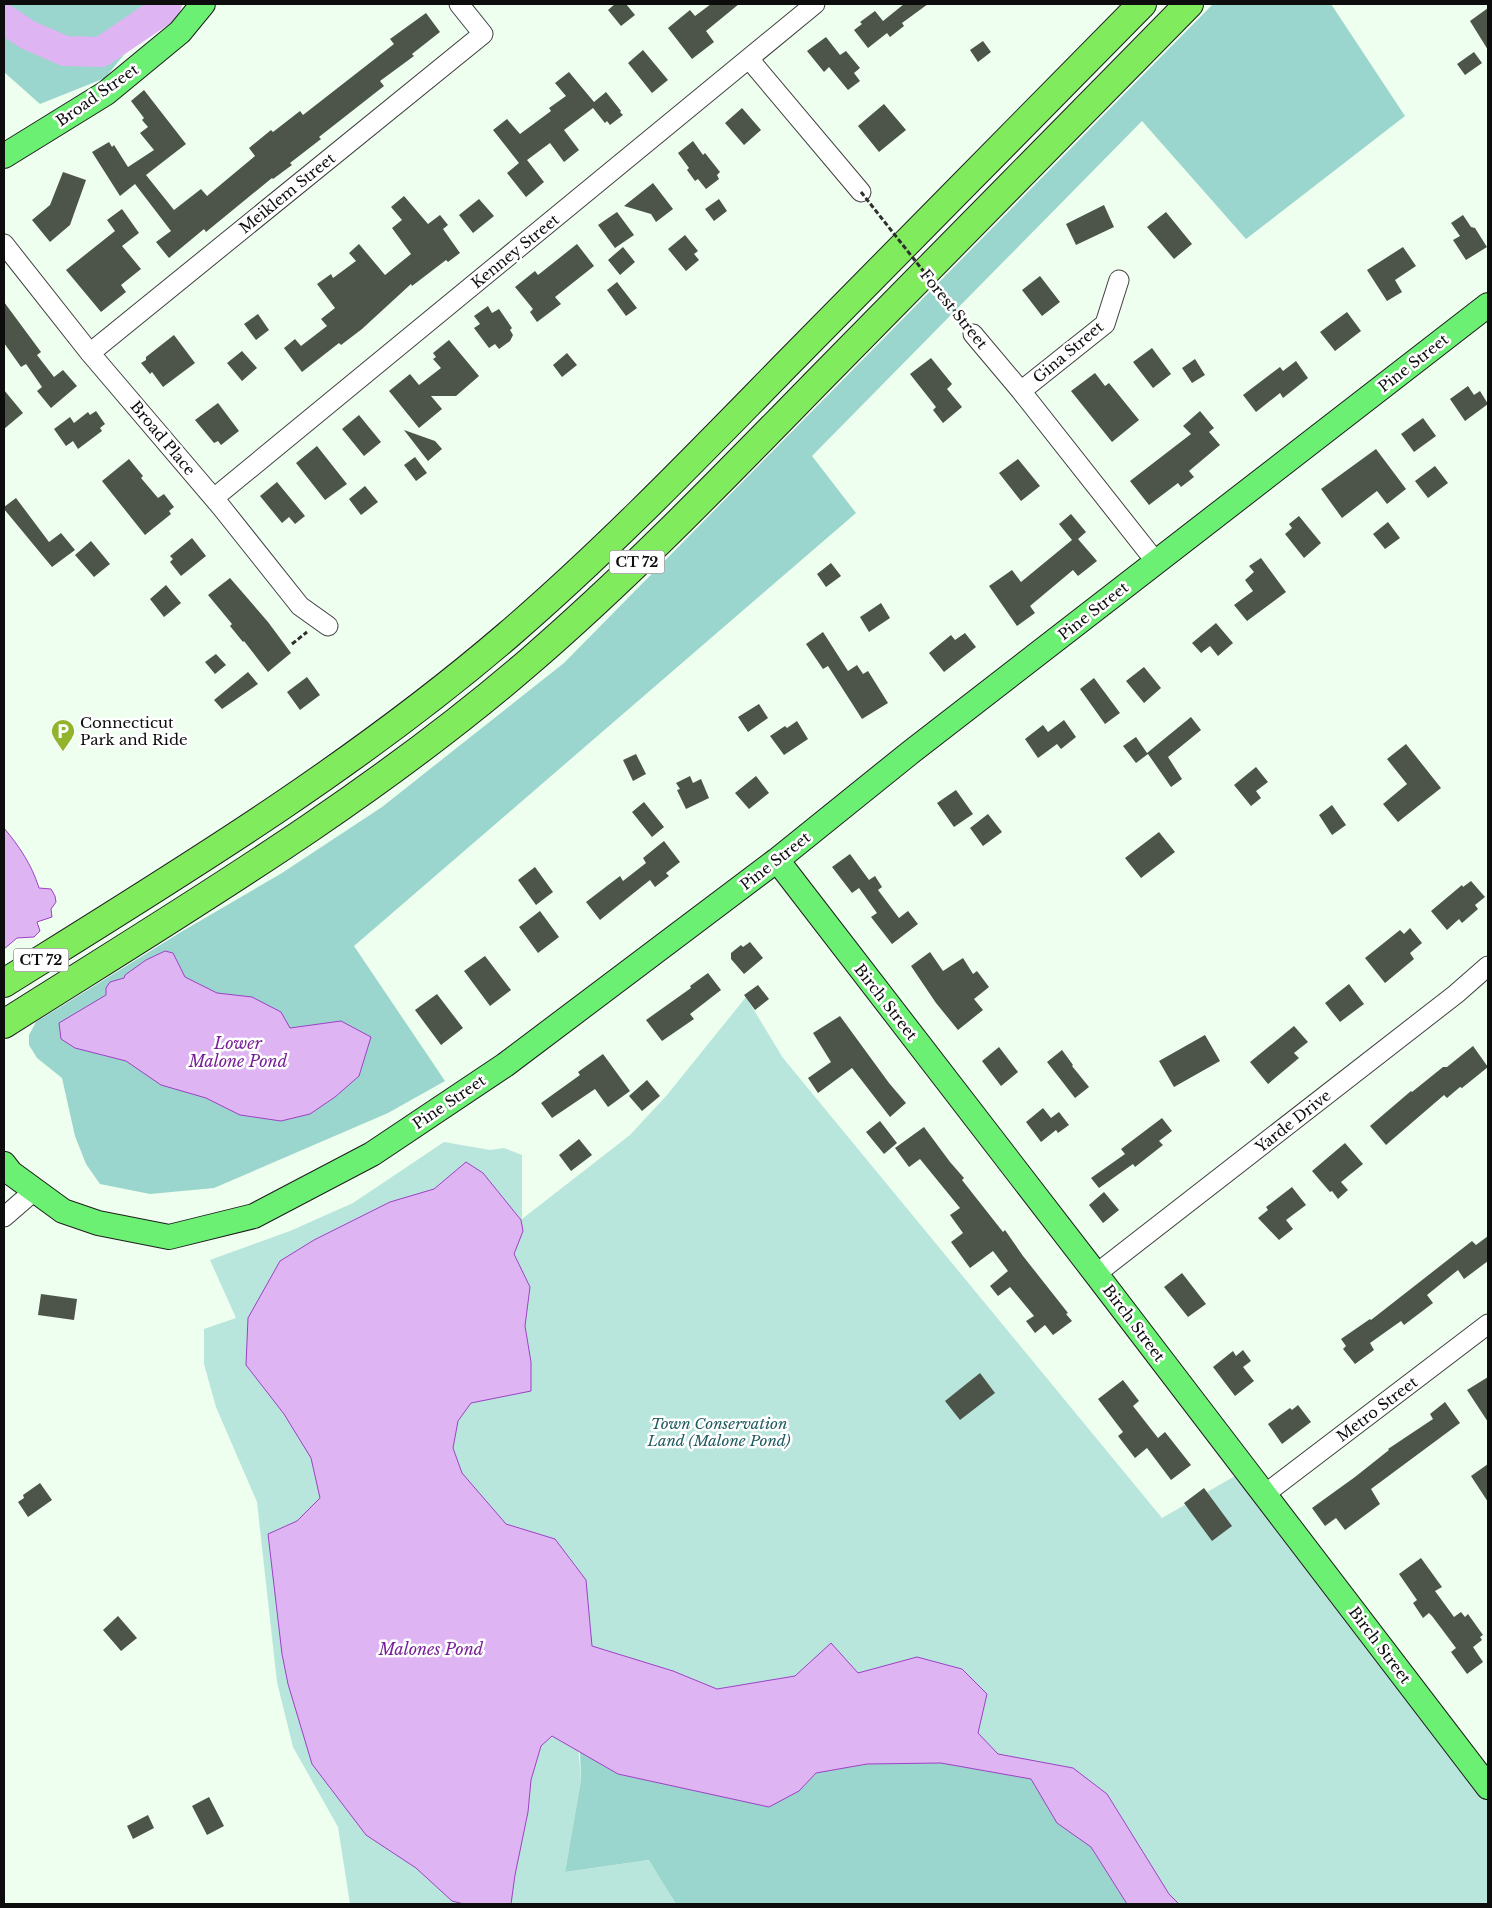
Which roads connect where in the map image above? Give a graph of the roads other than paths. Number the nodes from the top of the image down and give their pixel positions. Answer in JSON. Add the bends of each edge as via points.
{"nodes":[{"id":1,"x":203,"y":4,"type":"edge"},
{"id":2,"x":459,"y":4,"type":"edge"},
{"id":3,"x":815,"y":4,"type":"edge"},
{"id":4,"x":1142,"y":4,"type":"edge"},
{"id":5,"x":1189,"y":4,"type":"edge"},
{"id":6,"x":750,"y":59,"type":"junction"},
{"id":7,"x":4,"y":156,"type":"edge"},
{"id":8,"x":861,"y":192,"type":"road end"},
{"id":9,"x":4,"y":244,"type":"edge"},
{"id":10,"x":1119,"y":280,"type":"dead end"},
{"id":11,"x":1488,"y":305,"type":"edge"},
{"id":12,"x":973,"y":334,"type":"road end"},
{"id":13,"x":90,"y":353,"type":"junction"},
{"id":14,"x":1021,"y":391,"type":"junction"},
{"id":15,"x":214,"y":498,"type":"junction"},
{"id":16,"x":1156,"y":562,"type":"junction"},
{"id":17,"x":328,"y":626,"type":"dead end"},
{"id":18,"x":777,"y":860,"type":"junction"},
{"id":19,"x":1488,"y":966,"type":"edge"},
{"id":20,"x":4,"y":983,"type":"edge"},
{"id":21,"x":4,"y":1024,"type":"edge"},
{"id":22,"x":4,"y":1164,"type":"edge"},
{"id":23,"x":34,"y":1191,"type":"junction"},
{"id":24,"x":4,"y":1217,"type":"edge"},
{"id":25,"x":1096,"y":1274,"type":"junction"},
{"id":26,"x":1488,"y":1324,"type":"edge"},
{"id":27,"x":1265,"y":1494,"type":"junction"},
{"id":28,"x":1488,"y":1785,"type":"edge"}],
"edges":[{"from":1,"to":7,"type":"main road","name":"Broad Street","via":[[180,32],[106,93]]},
{"from":2,"to":13,"type":"street","name":"Meiklem Street","via":[[483,34]]},
{"from":3,"to":6,"type":"street","name":"Kenney Street"},
{"from":4,"to":20,"type":"highway","number":"CT 72","via":[[576,576],[433,696],[359,753],[205,858]]},
{"from":5,"to":21,"type":"highway","number":"CT 72","via":[[691,510],[600,599],[528,663],[401,763],[298,836]]},
{"from":6,"to":8,"type":"street"},
{"from":6,"to":15,"type":"street","name":"Kenney Street"},
{"from":9,"to":13,"type":"street","name":"Broad Place"},
{"from":10,"to":14,"type":"street","name":"Gina Street","via":[[1106,324]]},
{"from":11,"to":16,"type":"main road","name":"Pine Street"},
{"from":12,"to":14,"type":"street","name":"Forest Street"},
{"from":13,"to":15,"type":"street","name":"Broad Place"},
{"from":14,"to":16,"type":"street","name":"Forest Street"},
{"from":15,"to":17,"type":"street","name":"Broad Place","via":[[300,606]]},
{"from":16,"to":18,"type":"main road","name":"Pine Street"},
{"from":18,"to":23,"type":"main road","name":"Pine Street","via":[[497,1071],[372,1154],[254,1216],[170,1237],[98,1223],[63,1211]]},
{"from":18,"to":25,"type":"main road","name":"Birch Street"},
{"from":19,"to":25,"type":"street","name":"Yarde Drive"},
{"from":22,"to":23,"type":"main road","name":"Pine Street"},
{"from":23,"to":24,"type":"street"},
{"from":25,"to":27,"type":"main road","name":"Birch Street"},
{"from":26,"to":27,"type":"street","name":"Metro Street"},
{"from":27,"to":28,"type":"main road","name":"Birch Street"}]}
